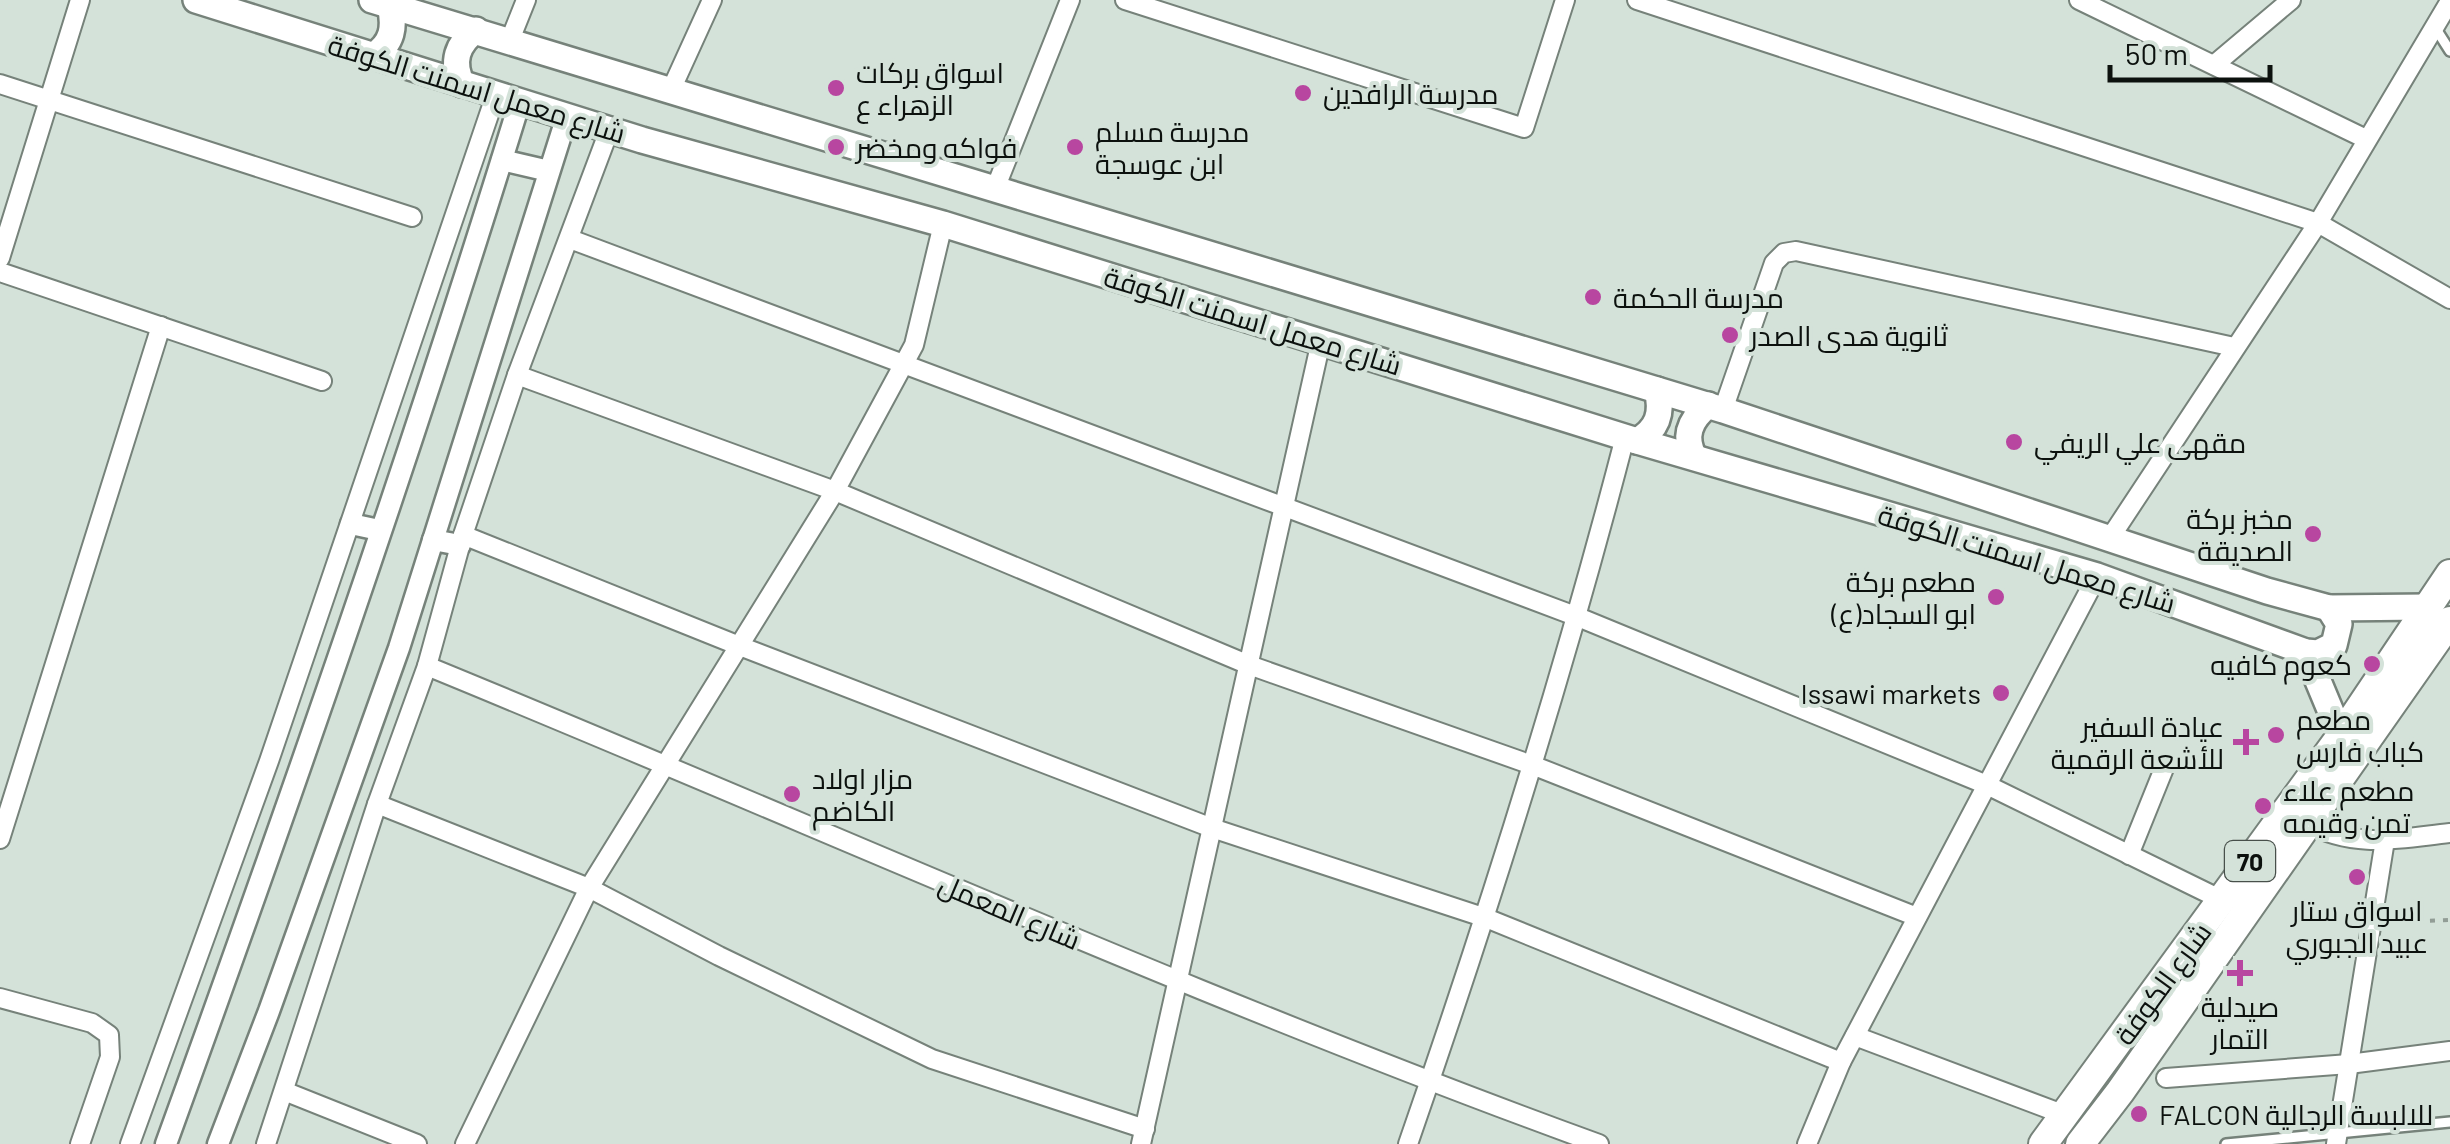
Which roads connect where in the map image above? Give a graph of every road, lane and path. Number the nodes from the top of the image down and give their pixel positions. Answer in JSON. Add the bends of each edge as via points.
{"nodes":[{"id":1,"x":80,"y":0,"type":"edge"},
{"id":2,"x":196,"y":0,"type":"edge"},
{"id":3,"x":526,"y":0,"type":"edge"},
{"id":4,"x":712,"y":0,"type":"edge"},
{"id":5,"x":1070,"y":0,"type":"edge"},
{"id":6,"x":1125,"y":0,"type":"edge"},
{"id":7,"x":1564,"y":0,"type":"edge"},
{"id":8,"x":1637,"y":0,"type":"edge"},
{"id":9,"x":2079,"y":0,"type":"edge"},
{"id":10,"x":2291,"y":0,"type":"edge"},
{"id":11,"x":2450,"y":1,"type":"edge"},
{"id":12,"x":381,"y":3,"type":"edge"},
{"id":13,"x":2434,"y":27,"type":"junction"},
{"id":14,"x":476,"y":30,"type":"junction"},
{"id":15,"x":510,"y":40,"type":"junction"},
{"id":16,"x":2450,"y":51,"type":"edge"},
{"id":17,"x":373,"y":56,"type":"junction"},
{"id":18,"x":2214,"y":65,"type":"junction"},
{"id":19,"x":0,"y":84,"type":"edge"},
{"id":20,"x":462,"y":84,"type":"junction"},
{"id":21,"x":671,"y":90,"type":"junction"},
{"id":22,"x":50,"y":98,"type":"junction"},
{"id":23,"x":508,"y":98,"type":"junction"},
{"id":24,"x":567,"y":116,"type":"junction"},
{"id":25,"x":610,"y":128,"type":"junction"},
{"id":26,"x":2366,"y":139,"type":"junction"},
{"id":27,"x":502,"y":160,"type":"junction"},
{"id":28,"x":550,"y":172,"type":"junction"},
{"id":29,"x":995,"y":189,"type":"junction"},
{"id":30,"x":412,"y":217,"type":"dead end"},
{"id":31,"x":2318,"y":223,"type":"junction"},
{"id":32,"x":944,"y":224,"type":"junction"},
{"id":33,"x":570,"y":238,"type":"junction"},
{"id":34,"x":0,"y":258,"type":"edge"},
{"id":35,"x":0,"y":272,"type":"edge"},
{"id":36,"x":2449,"y":295,"type":"edge"},
{"id":37,"x":161,"y":326,"type":"junction"},
{"id":38,"x":1321,"y":341,"type":"junction"},
{"id":39,"x":2234,"y":348,"type":"junction"},
{"id":40,"x":905,"y":362,"type":"junction"},
{"id":41,"x":517,"y":375,"type":"junction"},
{"id":42,"x":322,"y":382,"type":"dead end"},
{"id":43,"x":1657,"y":390,"type":"junction"},
{"id":44,"x":1716,"y":408,"type":"junction"},
{"id":45,"x":1631,"y":439,"type":"junction"},
{"id":46,"x":1694,"y":457,"type":"junction"},
{"id":47,"x":835,"y":491,"type":"junction"},
{"id":48,"x":1284,"y":504,"type":"junction"},
{"id":49,"x":351,"y":524,"type":"junction"},
{"id":50,"x":379,"y":530,"type":"junction"},
{"id":51,"x":2110,"y":538,"type":"junction"},
{"id":52,"x":433,"y":540,"type":"junction"},
{"id":53,"x":461,"y":540,"type":"junction"},
{"id":54,"x":2450,"y":574,"type":"edge"},
{"id":55,"x":2097,"y":576,"type":"junction"},
{"id":56,"x":2328,"y":608,"type":"junction"},
{"id":57,"x":2439,"y":614,"type":"edge"},
{"id":58,"x":1578,"y":617,"type":"junction"},
{"id":59,"x":737,"y":645,"type":"junction"},
{"id":60,"x":2306,"y":652,"type":"junction"},
{"id":61,"x":1248,"y":665,"type":"junction"},
{"id":62,"x":427,"y":666,"type":"junction"},
{"id":63,"x":2341,"y":736,"type":"junction"},
{"id":64,"x":664,"y":763,"type":"junction"},
{"id":65,"x":1532,"y":765,"type":"junction"},
{"id":66,"x":2165,"y":766,"type":"dead end"},
{"id":67,"x":1987,"y":785,"type":"junction"},
{"id":68,"x":377,"y":804,"type":"junction"},
{"id":69,"x":2306,"y":823,"type":"junction"},
{"id":70,"x":1212,"y":828,"type":"junction"},
{"id":71,"x":2450,"y":833,"type":"edge"},
{"id":72,"x":0,"y":839,"type":"edge"},
{"id":73,"x":2385,"y":840,"type":"junction"},
{"id":74,"x":2129,"y":854,"type":"junction"},
{"id":75,"x":590,"y":888,"type":"junction"},
{"id":76,"x":2222,"y":900,"type":"junction"},
{"id":77,"x":1917,"y":917,"type":"junction"},
{"id":78,"x":1486,"y":918,"type":"junction"},
{"id":79,"x":2450,"y":920,"type":"edge"},
{"id":80,"x":2372,"y":922,"type":"junction"},
{"id":81,"x":1177,"y":982,"type":"junction"},
{"id":82,"x":0,"y":998,"type":"edge"},
{"id":83,"x":1855,"y":1036,"type":"junction"},
{"id":84,"x":2450,"y":1051,"type":"edge"},
{"id":85,"x":1841,"y":1062,"type":"junction"},
{"id":86,"x":2349,"y":1064,"type":"junction"},
{"id":87,"x":2166,"y":1078,"type":"dead end"},
{"id":88,"x":1429,"y":1082,"type":"junction"},
{"id":89,"x":284,"y":1091,"type":"junction"},
{"id":90,"x":2065,"y":1115,"type":"junction"},
{"id":91,"x":2450,"y":1122,"type":"edge"},
{"id":92,"x":1143,"y":1136,"type":"edge"},
{"id":93,"x":2337,"y":1139,"type":"edge"},
{"id":94,"x":2088,"y":1142,"type":"edge"},
{"id":95,"x":80,"y":1144,"type":"edge"},
{"id":96,"x":130,"y":1144,"type":"edge"},
{"id":97,"x":166,"y":1144,"type":"edge"},
{"id":98,"x":218,"y":1144,"type":"edge"},
{"id":99,"x":266,"y":1144,"type":"edge"},
{"id":100,"x":417,"y":1144,"type":"edge"},
{"id":101,"x":465,"y":1144,"type":"edge"},
{"id":102,"x":1408,"y":1144,"type":"edge"},
{"id":103,"x":1598,"y":1144,"type":"edge"},
{"id":104,"x":1807,"y":1144,"type":"edge"},
{"id":105,"x":2042,"y":1144,"type":"edge"},
{"id":106,"x":2226,"y":1144,"type":"edge"}],
"edges":[{"from":1,"to":22,"type":"street"},
{"from":2,"to":17,"type":"main road","name":"شارع معمل اسمنت الكوفة"},
{"from":3,"to":15,"type":"street"},
{"from":4,"to":21,"type":"street"},
{"from":5,"to":29,"type":"street"},
{"from":6,"to":7,"type":"street","via":[[1524,128]]},
{"from":8,"to":31,"type":"street"},
{"from":9,"to":18,"type":"street"},
{"from":10,"to":18,"type":"street"},
{"from":11,"to":13,"type":"street"},
{"from":12,"to":14,"type":"main road","name":"شارع معمل اسمنت الكوفة"},
{"from":12,"to":17,"type":"main road","via":[[393,30]]},
{"from":13,"to":16,"type":"lane"},
{"from":13,"to":26,"type":"street"},
{"from":14,"to":15,"type":"main road","name":"شارع معمل اسمنت الكوفة"},
{"from":14,"to":20,"type":"main road","via":[[457,55]]},
{"from":15,"to":21,"type":"main road","name":"شارع معمل اسمنت الكوفة"},
{"from":17,"to":20,"type":"main road","name":"شارع معمل اسمنت الكوفة"},
{"from":18,"to":26,"type":"street"},
{"from":19,"to":22,"type":"street"},
{"from":20,"to":23,"type":"main road","name":"شارع معمل اسمنت الكوفة"},
{"from":21,"to":29,"type":"main road","name":"شارع معمل اسمنت الكوفة"},
{"from":22,"to":30,"type":"street"},
{"from":22,"to":34,"type":"street"},
{"from":23,"to":24,"type":"main road","name":"شارع معمل اسمنت الكوفة"},
{"from":23,"to":27,"type":"street"},
{"from":23,"to":49,"type":"street"},
{"from":24,"to":25,"type":"main road","name":"شارع معمل اسمنت الكوفة"},
{"from":24,"to":28,"type":"street"},
{"from":25,"to":32,"type":"main road","name":"شارع معمل اسمنت الكوفة"},
{"from":25,"to":33,"type":"street"},
{"from":26,"to":31,"type":"street"},
{"from":27,"to":28,"type":"street"},
{"from":27,"to":50,"type":"street"},
{"from":28,"to":52,"type":"street"},
{"from":29,"to":43,"type":"main road","name":"شارع معمل اسمنت الكوفة"},
{"from":31,"to":36,"type":"street"},
{"from":31,"to":39,"type":"street"},
{"from":32,"to":38,"type":"main road","name":"شارع معمل اسمنت الكوفة"},
{"from":32,"to":40,"type":"street"},
{"from":33,"to":40,"type":"street"},
{"from":33,"to":41,"type":"street"},
{"from":35,"to":37,"type":"street"},
{"from":37,"to":42,"type":"street"},
{"from":37,"to":72,"type":"street"},
{"from":38,"to":45,"type":"main road","name":"شارع معمل اسمنت الكوفة"},
{"from":38,"to":48,"type":"street"},
{"from":39,"to":44,"type":"street","via":[[1796,251],[1774,264]]},
{"from":39,"to":51,"type":"street"},
{"from":40,"to":47,"type":"street"},
{"from":40,"to":48,"type":"street"},
{"from":41,"to":47,"type":"street"},
{"from":41,"to":53,"type":"street"},
{"from":43,"to":44,"type":"main road","name":"شارع معمل اسمنت الكوفة"},
{"from":43,"to":45,"type":"main road","via":[[1656,424]]},
{"from":44,"to":46,"type":"main road","via":[[1692,422]]},
{"from":44,"to":51,"type":"main road","name":"شارع معمل اسمنت الكوفة"},
{"from":45,"to":46,"type":"main road","name":"شارع معمل اسمنت الكوفة"},
{"from":45,"to":58,"type":"street"},
{"from":46,"to":55,"type":"main road","name":"شارع معمل اسمنت الكوفة"},
{"from":47,"to":59,"type":"street"},
{"from":47,"to":61,"type":"street"},
{"from":48,"to":58,"type":"street"},
{"from":48,"to":61,"type":"street"},
{"from":49,"to":50,"type":"street"},
{"from":49,"to":96,"type":"street"},
{"from":50,"to":97,"type":"street"},
{"from":51,"to":56,"type":"main road","name":"شارع معمل اسمنت الكوفة"},
{"from":52,"to":53,"type":"street"},
{"from":52,"to":98,"type":"street"},
{"from":53,"to":59,"type":"street"},
{"from":53,"to":62,"type":"street"},
{"from":54,"to":57,"type":"highway","name":"شارع الكوفة","number":"70"},
{"from":55,"to":60,"type":"main road","name":"شارع معمل اسمنت الكوفة"},
{"from":55,"to":67,"type":"street"},
{"from":56,"to":57,"type":"main road","name":"شارع معمل اسمنت الكوفة"},
{"from":56,"to":60,"type":"main road","via":[[2338,624],[2334,645]]},
{"from":57,"to":63,"type":"highway","name":"شارع الكوفة","number":"70"},
{"from":57,"to":69,"type":"highway","name":"شارع الكوفة","number":"70"},
{"from":58,"to":65,"type":"street"},
{"from":58,"to":67,"type":"street"},
{"from":59,"to":64,"type":"street"},
{"from":59,"to":70,"type":"street"},
{"from":60,"to":63,"type":"main road"},
{"from":61,"to":65,"type":"street"},
{"from":61,"to":70,"type":"street"},
{"from":62,"to":64,"type":"street","name":"شارع المعمل"},
{"from":62,"to":68,"type":"street"},
{"from":63,"to":76,"type":"highway","name":"شارع الكوفة","number":"70"},
{"from":64,"to":75,"type":"street"},
{"from":64,"to":81,"type":"street","name":"شارع المعمل"},
{"from":65,"to":77,"type":"street"},
{"from":65,"to":78,"type":"street"},
{"from":66,"to":74,"type":"street"},
{"from":67,"to":74,"type":"street"},
{"from":67,"to":77,"type":"street"},
{"from":68,"to":75,"type":"street"},
{"from":68,"to":89,"type":"street"},
{"from":69,"to":73,"type":"street","via":[[2330,836]]},
{"from":69,"to":94,"type":"highway","name":"شارع الكوفة","number":"70"},
{"from":70,"to":78,"type":"street"},
{"from":70,"to":81,"type":"street"},
{"from":71,"to":73,"type":"street"},
{"from":73,"to":80,"type":"street"},
{"from":74,"to":76,"type":"street"},
{"from":75,"to":92,"type":"street","via":[[932,1060]]},
{"from":75,"to":101,"type":"street"},
{"from":76,"to":90,"type":"highway","name":"شارع الكوفة","number":"70"},
{"from":77,"to":83,"type":"street"},
{"from":78,"to":85,"type":"street"},
{"from":78,"to":88,"type":"street"},
{"from":79,"to":80,"type":"path"},
{"from":80,"to":86,"type":"street"},
{"from":81,"to":88,"type":"street","name":"شارع المعمل"},
{"from":81,"to":92,"type":"street"},
{"from":82,"to":95,"type":"street","via":[[109,1035],[110,1057]]},
{"from":83,"to":85,"type":"street"},
{"from":83,"to":90,"type":"street"},
{"from":84,"to":86,"type":"street"},
{"from":85,"to":104,"type":"street"},
{"from":86,"to":87,"type":"street"},
{"from":86,"to":93,"type":"street"},
{"from":88,"to":102,"type":"street"},
{"from":88,"to":103,"type":"street","name":"شارع المعمل"},
{"from":89,"to":99,"type":"street"},
{"from":89,"to":100,"type":"street"},
{"from":90,"to":105,"type":"highway","name":"شارع الكوفة","number":"70"},
{"from":91,"to":93,"type":"lane"},
{"from":93,"to":106,"type":"lane"}]}
